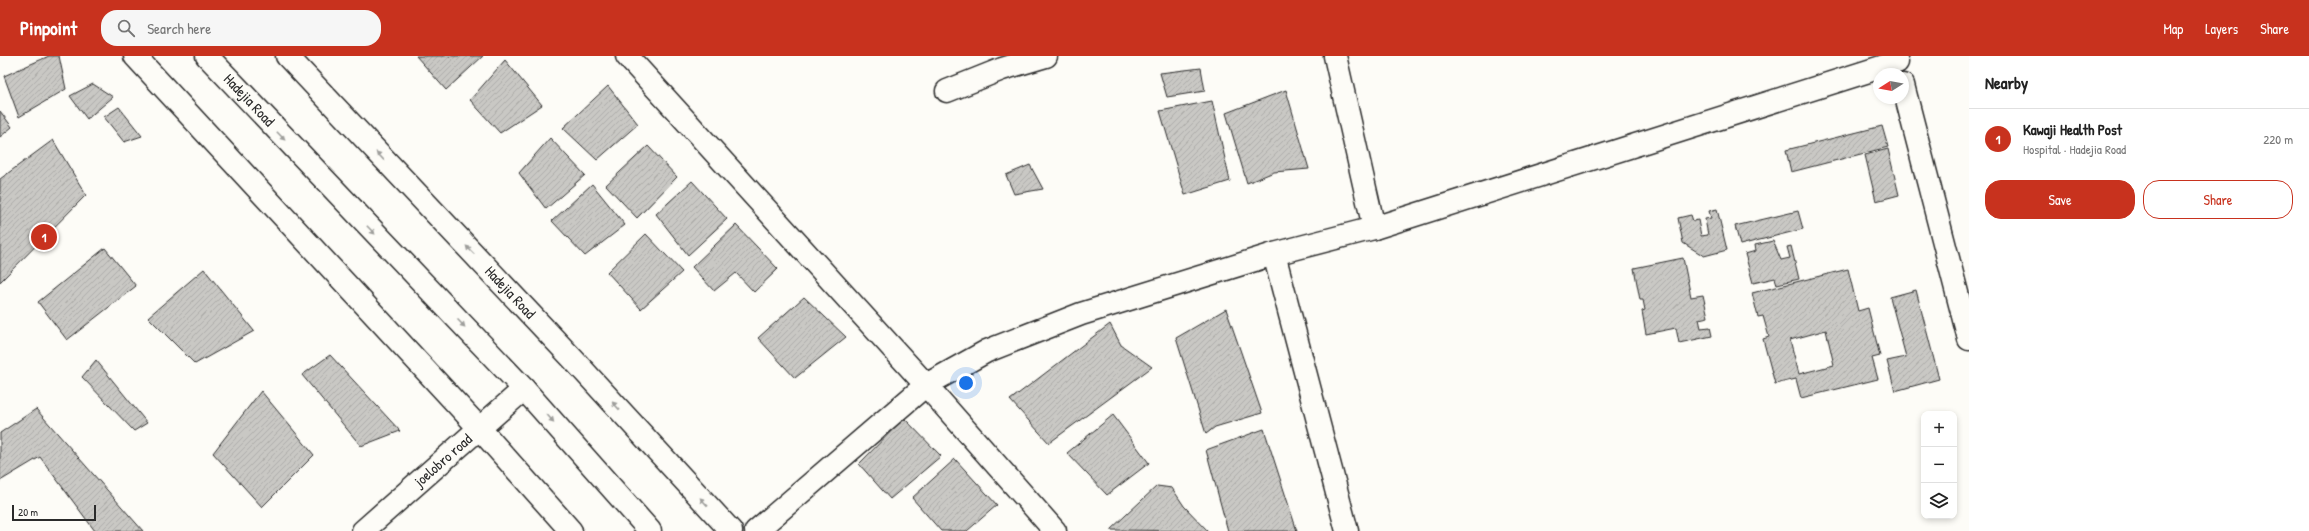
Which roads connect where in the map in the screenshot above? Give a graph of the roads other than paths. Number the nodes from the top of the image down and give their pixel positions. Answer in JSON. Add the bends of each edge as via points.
{"nodes":[{"id":1,"x":135,"y":56,"type":"edge"},
{"id":2,"x":207,"y":56,"type":"edge"},
{"id":3,"x":287,"y":56,"type":"edge"},
{"id":4,"x":627,"y":56,"type":"edge"},
{"id":5,"x":1046,"y":56,"type":"edge"},
{"id":6,"x":1334,"y":56,"type":"edge"},
{"id":7,"x":1897,"y":64,"type":"edge"},
{"id":8,"x":947,"y":91,"type":"dead end"},
{"id":9,"x":1908,"y":104,"type":"edge"},
{"id":10,"x":1374,"y":228,"type":"junction"},
{"id":11,"x":1274,"y":254,"type":"junction"},
{"id":12,"x":1969,"y":339,"type":"edge"},
{"id":13,"x":926,"y":385,"type":"junction"},
{"id":14,"x":524,"y":389,"type":"junction"},
{"id":15,"x":480,"y":428,"type":"junction"},
{"id":16,"x":363,"y":531,"type":"edge"},
{"id":17,"x":571,"y":531,"type":"edge"},
{"id":18,"x":650,"y":531,"type":"edge"},
{"id":19,"x":731,"y":531,"type":"edge"},
{"id":20,"x":756,"y":531,"type":"edge"},
{"id":21,"x":1055,"y":531,"type":"edge"},
{"id":22,"x":1348,"y":531,"type":"edge"}],
"edges":[{"from":1,"to":15,"type":"street"},
{"from":2,"to":14,"type":"street","name":"Hadejia Road","one_way":true},
{"from":19,"to":3,"type":"street","name":"Hadejia Road","one_way":true},
{"from":4,"to":13,"type":"street"},
{"from":5,"to":8,"type":"street","via":[[1002,69]]},
{"from":6,"to":10,"type":"street"},
{"from":7,"to":10,"type":"street"},
{"from":9,"to":12,"type":"street"},
{"from":10,"to":11,"type":"street"},
{"from":11,"to":13,"type":"street","via":[[1080,314],[987,351]]},
{"from":11,"to":22,"type":"street"},
{"from":13,"to":20,"type":"street"},
{"from":13,"to":21,"type":"street"},
{"from":14,"to":15,"type":"street","name":"joelobro road"},
{"from":14,"to":18,"type":"street","name":"Hadejia Road","one_way":true},
{"from":15,"to":16,"type":"street","name":"joelobro road"},
{"from":15,"to":17,"type":"street"}]}
